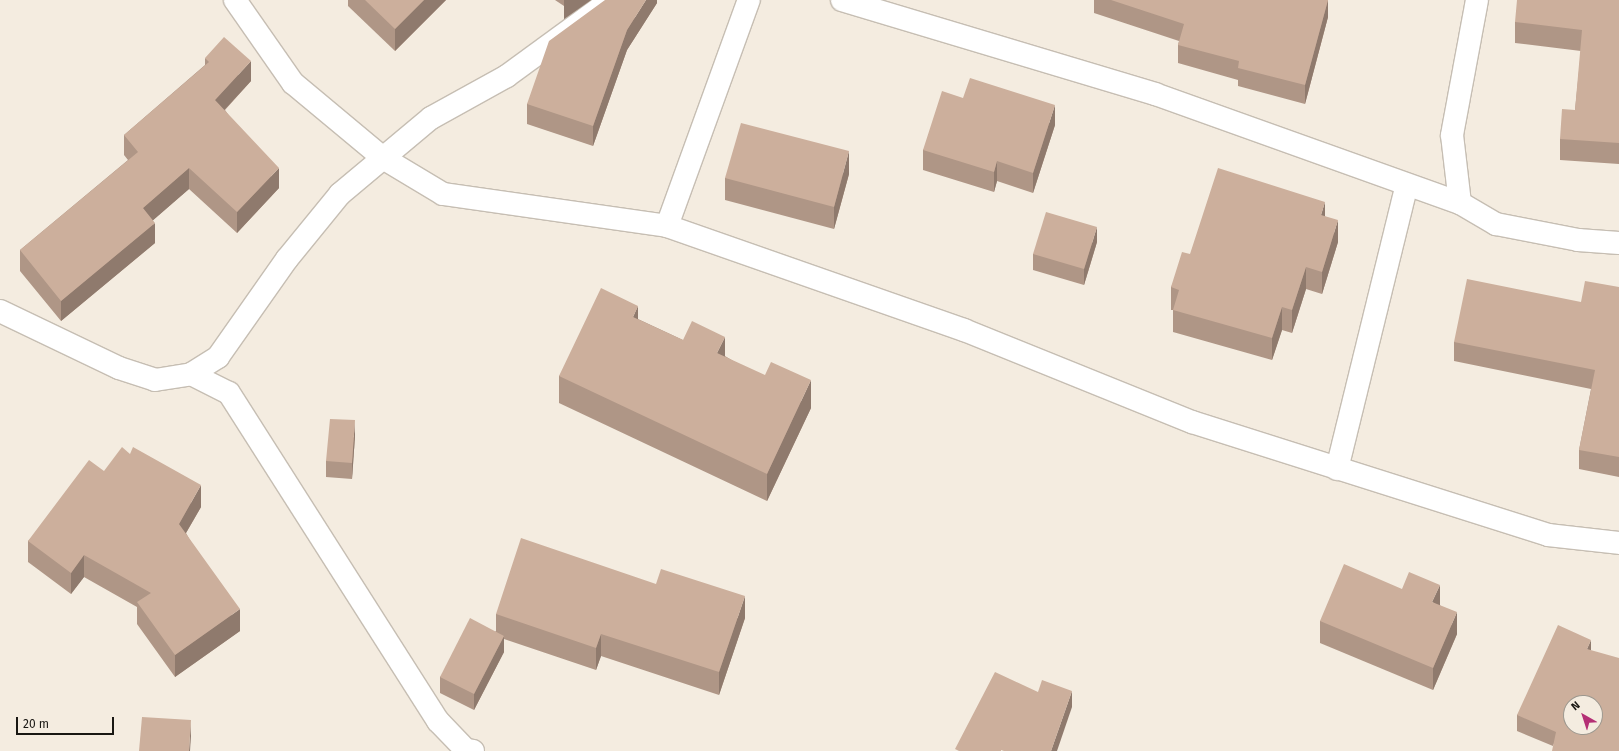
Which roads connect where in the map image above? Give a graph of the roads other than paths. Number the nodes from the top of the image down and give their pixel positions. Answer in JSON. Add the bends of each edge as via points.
{"nodes":[{"id":1,"x":234,"y":0,"type":"edge"},
{"id":2,"x":611,"y":0,"type":"edge"},
{"id":3,"x":749,"y":0,"type":"edge"},
{"id":4,"x":842,"y":0,"type":"edge"},
{"id":5,"x":1477,"y":0,"type":"edge"},
{"id":6,"x":383,"y":158,"type":"junction"},
{"id":7,"x":1407,"y":185,"type":"junction"},
{"id":8,"x":1460,"y":203,"type":"junction"},
{"id":9,"x":667,"y":226,"type":"junction"},
{"id":10,"x":1619,"y":243,"type":"edge"},
{"id":11,"x":0,"y":311,"type":"edge"},
{"id":12,"x":191,"y":374,"type":"junction"},
{"id":13,"x":1337,"y":469,"type":"junction"},
{"id":14,"x":1619,"y":543,"type":"edge"},
{"id":15,"x":473,"y":751,"type":"edge"}],
"edges":[{"from":1,"to":6,"type":"street","via":[[293,83]]},
{"from":2,"to":6,"type":"street","via":[[507,76],[431,118]]},
{"from":3,"to":9,"type":"street"},
{"from":4,"to":7,"type":"street","via":[[1155,94]]},
{"from":5,"to":8,"type":"street","via":[[1452,135]]},
{"from":6,"to":9,"type":"street","via":[[443,194]]},
{"from":6,"to":12,"type":"street","via":[[335,200],[287,259],[218,357]]},
{"from":7,"to":8,"type":"street"},
{"from":7,"to":13,"type":"street"},
{"from":8,"to":10,"type":"street","via":[[1496,224],[1578,240]]},
{"from":9,"to":13,"type":"street","via":[[964,330],[1192,422]]},
{"from":11,"to":12,"type":"street","via":[[119,368],[155,380]]},
{"from":12,"to":15,"type":"street","via":[[229,393],[438,720],[466,750]]},
{"from":13,"to":14,"type":"street","via":[[1548,535]]}]}
